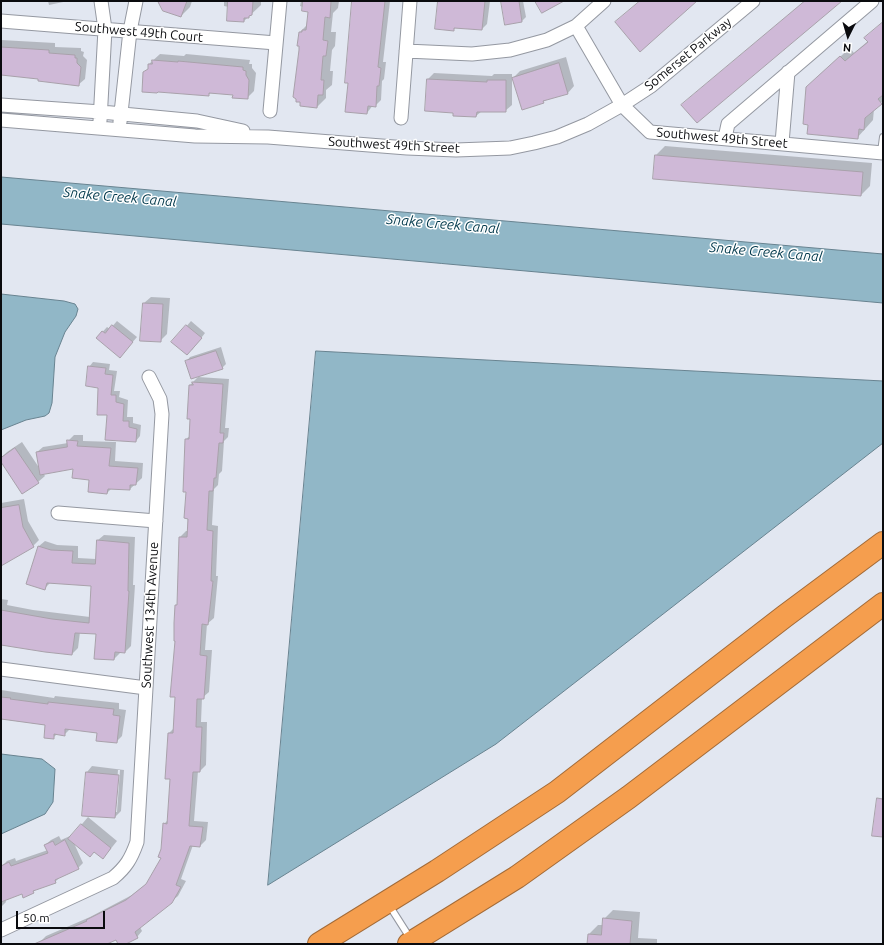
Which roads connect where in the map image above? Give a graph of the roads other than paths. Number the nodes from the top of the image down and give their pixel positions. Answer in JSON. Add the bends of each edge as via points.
{"nodes":[{"id":1,"x":101,"y":1,"type":"edge"},
{"id":2,"x":136,"y":1,"type":"edge"},
{"id":3,"x":280,"y":1,"type":"edge"},
{"id":4,"x":410,"y":1,"type":"edge"},
{"id":5,"x":604,"y":1,"type":"edge"},
{"id":6,"x":753,"y":1,"type":"edge"},
{"id":7,"x":872,"y":1,"type":"edge"},
{"id":8,"x":1,"y":21,"type":"edge"},
{"id":9,"x":576,"y":26,"type":"junction"},
{"id":10,"x":105,"y":29,"type":"junction"},
{"id":11,"x":130,"y":31,"type":"junction"},
{"id":12,"x":276,"y":44,"type":"junction"},
{"id":13,"x":406,"y":51,"type":"junction"},
{"id":14,"x":788,"y":72,"type":"junction"},
{"id":15,"x":1,"y":105,"type":"edge"},
{"id":16,"x":622,"y":105,"type":"junction"},
{"id":17,"x":270,"y":111,"type":"dead end"},
{"id":18,"x":101,"y":112,"type":"junction"},
{"id":19,"x":121,"y":114,"type":"junction"},
{"id":20,"x":401,"y":118,"type":"dead end"},
{"id":21,"x":1,"y":120,"type":"edge"},
{"id":22,"x":100,"y":128,"type":"junction"},
{"id":23,"x":119,"y":130,"type":"junction"},
{"id":24,"x":268,"y":136,"type":"junction"},
{"id":25,"x":883,"y":137,"type":"edge"},
{"id":26,"x":725,"y":138,"type":"junction"},
{"id":27,"x":782,"y":143,"type":"junction"},
{"id":28,"x":882,"y":152,"type":"edge"},
{"id":29,"x":149,"y":377,"type":"dead end"},
{"id":30,"x":58,"y":513,"type":"dead end"},
{"id":31,"x":156,"y":521,"type":"junction"},
{"id":32,"x":883,"y":543,"type":"edge"},
{"id":33,"x":883,"y":604,"type":"edge"},
{"id":34,"x":1,"y":669,"type":"edge"},
{"id":35,"x":146,"y":688,"type":"junction"},
{"id":36,"x":387,"y":902,"type":"junction"},
{"id":37,"x":1,"y":930,"type":"edge"},
{"id":38,"x":411,"y":943,"type":"edge"},
{"id":39,"x":319,"y":944,"type":"edge"}],
"edges":[{"from":1,"to":10,"type":"street"},
{"from":2,"to":11,"type":"street"},
{"from":3,"to":12,"type":"street"},
{"from":4,"to":13,"type":"street"},
{"from":5,"to":9,"type":"street"},
{"from":6,"to":16,"type":"street","name":"Somerset Parkway","via":[[651,86]]},
{"from":7,"to":14,"type":"street"},
{"from":8,"to":10,"type":"street","name":"Southwest 49th Court"},
{"from":9,"to":13,"type":"street","via":[[547,40],[510,50],[472,54]]},
{"from":9,"to":16,"type":"street"},
{"from":10,"to":11,"type":"street","name":"Southwest 49th Court"},
{"from":10,"to":18,"type":"street"},
{"from":11,"to":12,"type":"street","name":"Southwest 49th Court"},
{"from":11,"to":19,"type":"street"},
{"from":12,"to":17,"type":"street"},
{"from":13,"to":20,"type":"street"},
{"from":14,"to":26,"type":"street","via":[[728,124]]},
{"from":14,"to":27,"type":"street"},
{"from":15,"to":18,"type":"street","name":"Southwest 49th Street"},
{"from":16,"to":24,"type":"street","name":"Southwest 49th Street","via":[[588,124],[557,137],[510,148],[407,148]]},
{"from":16,"to":26,"type":"street","name":"Southwest 49th Street","via":[[650,132]]},
{"from":18,"to":19,"type":"street","name":"Southwest 49th Street"},
{"from":18,"to":22,"type":"street"},
{"from":19,"to":23,"type":"street"},
{"from":19,"to":24,"type":"street","name":"Southwest 49th Street","via":[[197,121]]},
{"from":21,"to":22,"type":"street","name":"Southwest 49th Street"},
{"from":22,"to":23,"type":"street","name":"Southwest 49th Street"},
{"from":23,"to":24,"type":"street","name":"Southwest 49th Street","via":[[196,136]]},
{"from":25,"to":28,"type":"lane"},
{"from":26,"to":27,"type":"street","name":"Southwest 49th Street"},
{"from":27,"to":28,"type":"street","name":"Southwest 49th Street"},
{"from":29,"to":31,"type":"street","name":"Southwest 134th Avenue","via":[[160,399],[162,414]]},
{"from":30,"to":31,"type":"street"},
{"from":31,"to":35,"type":"street","name":"Southwest 134th Avenue"},
{"from":32,"to":36,"type":"highway","via":[[557,792]]},
{"from":33,"to":38,"type":"highway","via":[[629,797],[517,877]]},
{"from":34,"to":35,"type":"street"},
{"from":35,"to":37,"type":"street","name":"Southwest 134th Avenue","via":[[137,842],[132,855],[124,868],[113,878]]},
{"from":36,"to":38,"type":"lane"},
{"from":36,"to":39,"type":"highway"}]}
